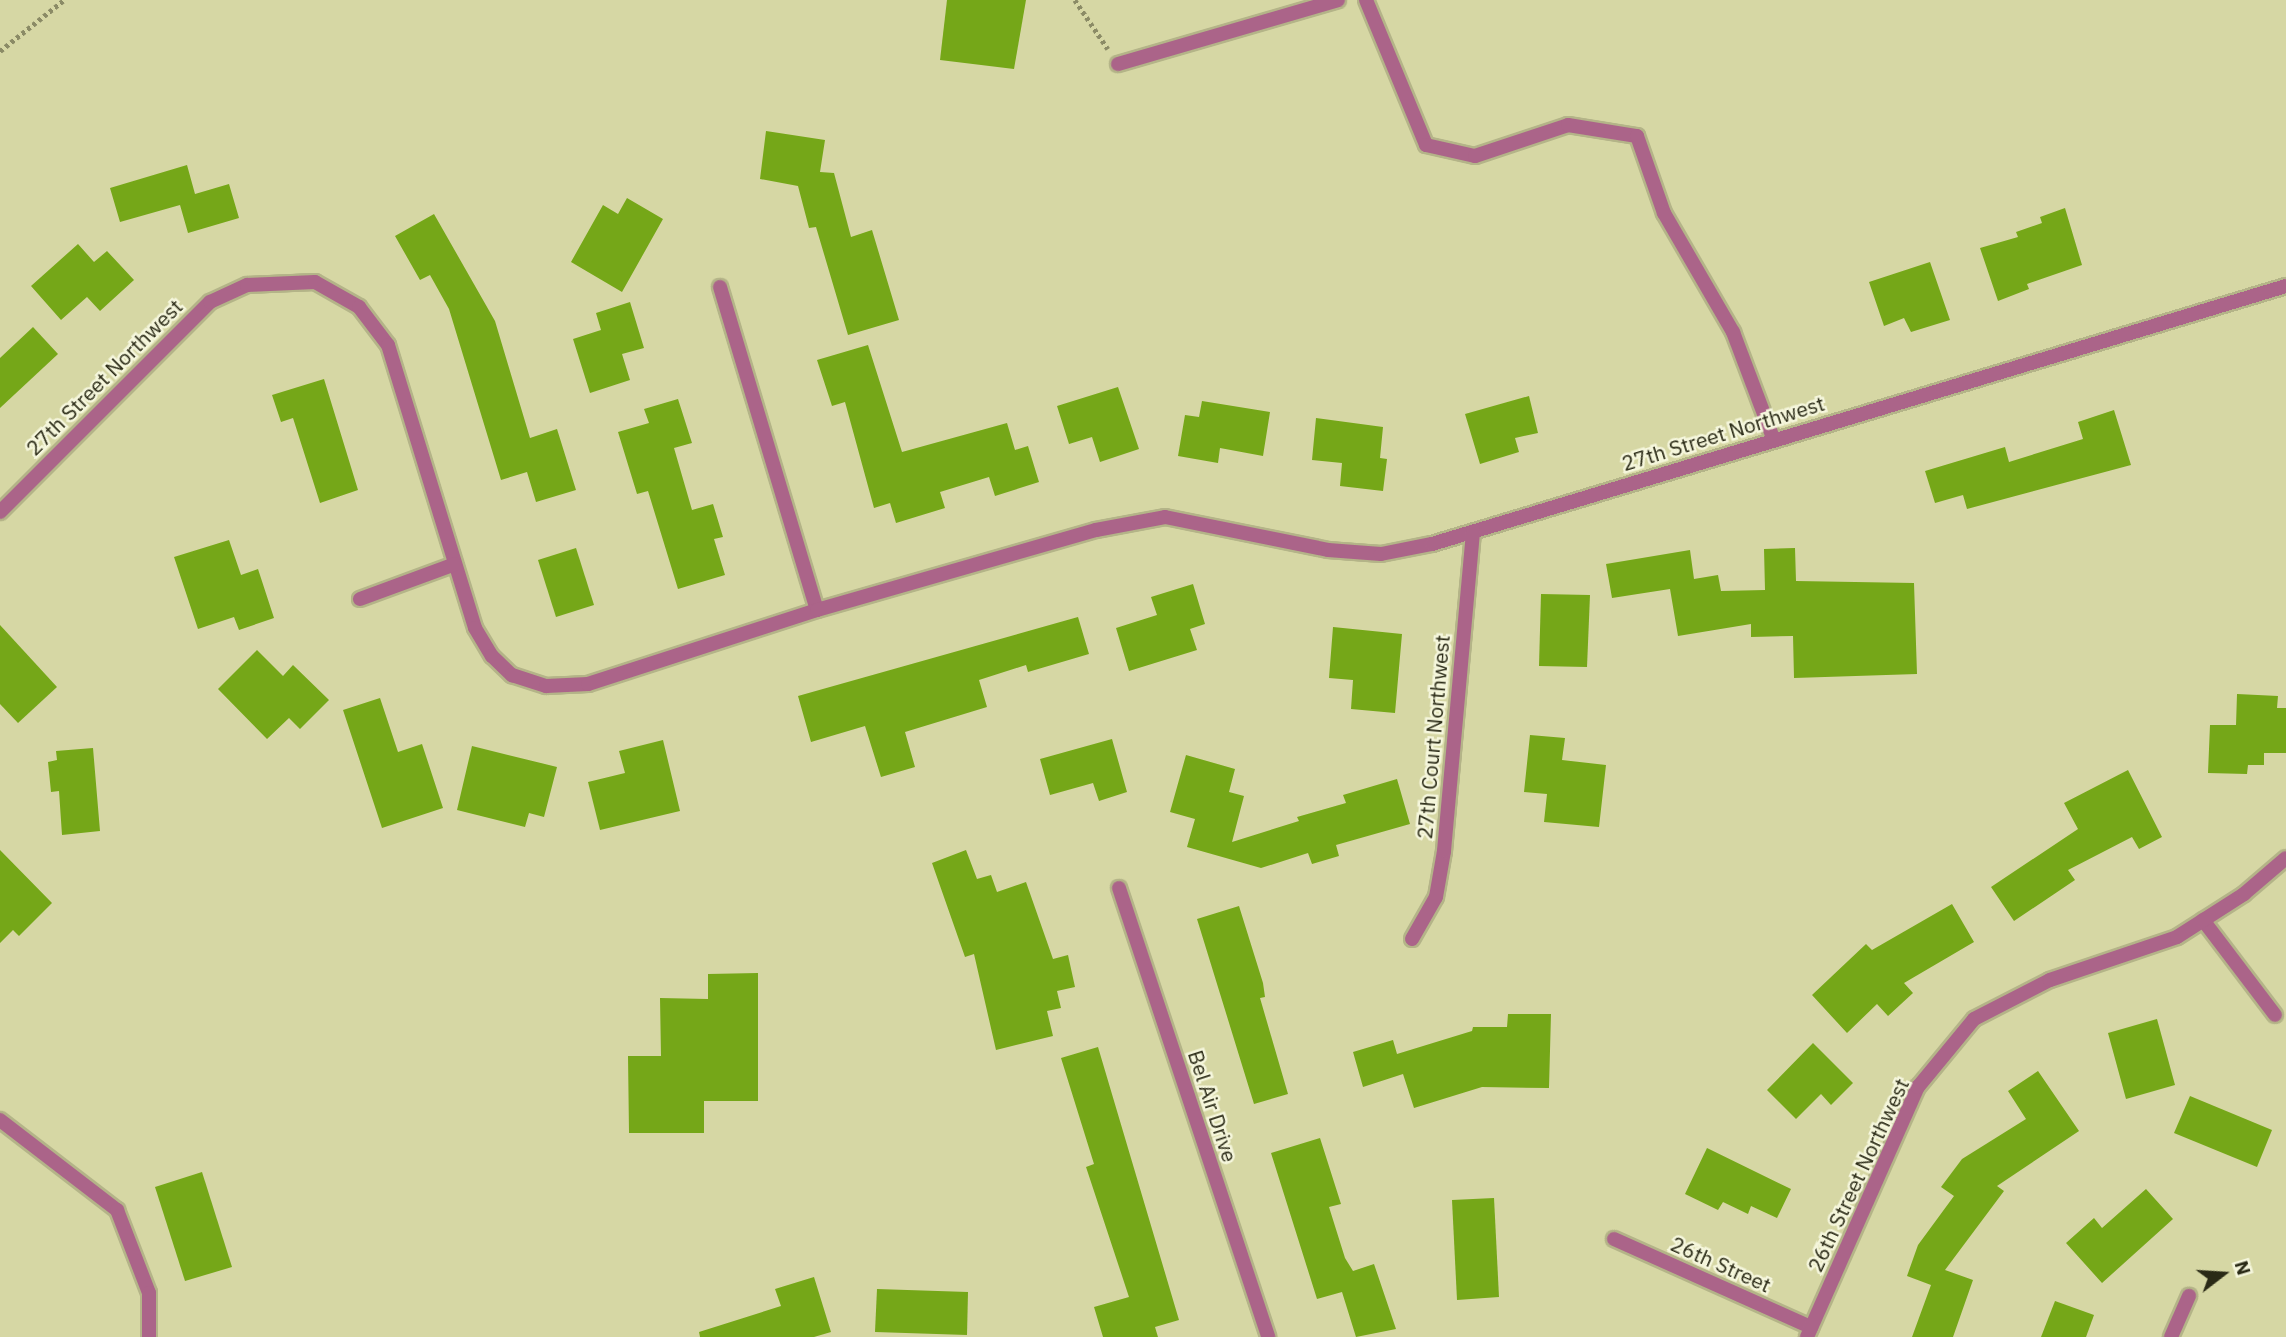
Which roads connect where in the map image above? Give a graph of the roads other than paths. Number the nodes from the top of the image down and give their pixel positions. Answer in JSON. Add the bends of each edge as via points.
{"nodes":[{"id":1,"x":1338,"y":0,"type":"edge"},
{"id":2,"x":1366,"y":0,"type":"edge"},
{"id":3,"x":1118,"y":64,"type":"road end"},
{"id":4,"x":2286,"y":286,"type":"edge"},
{"id":5,"x":720,"y":287,"type":"dead end"},
{"id":6,"x":1773,"y":439,"type":"junction"},
{"id":7,"x":0,"y":512,"type":"edge"},
{"id":8,"x":1473,"y":532,"type":"junction"},
{"id":9,"x":454,"y":564,"type":"junction"},
{"id":10,"x":360,"y":599,"type":"dead end"},
{"id":11,"x":817,"y":610,"type":"junction"},
{"id":12,"x":2286,"y":858,"type":"edge"},
{"id":13,"x":1119,"y":888,"type":"dead end"},
{"id":14,"x":2203,"y":920,"type":"junction"},
{"id":15,"x":1412,"y":939,"type":"dead end"},
{"id":16,"x":2275,"y":1015,"type":"dead end"},
{"id":17,"x":0,"y":1120,"type":"edge"},
{"id":18,"x":1614,"y":1239,"type":"dead end"},
{"id":19,"x":2189,"y":1296,"type":"dead end"},
{"id":20,"x":1809,"y":1332,"type":"edge"},
{"id":21,"x":149,"y":1337,"type":"edge"},
{"id":22,"x":1268,"y":1337,"type":"edge"},
{"id":23,"x":2171,"y":1337,"type":"edge"}],
"edges":[{"from":1,"to":3,"type":"street"},
{"from":2,"to":6,"type":"street","via":[[1426,145],[1475,156],[1567,125],[1637,136],[1664,213],[1733,332]]},
{"from":4,"to":6,"type":"street","name":"27th Street Northwest"},
{"from":5,"to":11,"type":"street"},
{"from":6,"to":8,"type":"street","name":"27th Street Northwest"},
{"from":7,"to":9,"type":"street","name":"27th Street Northwest","via":[[210,302],[247,285],[316,282],[359,307],[388,345]]},
{"from":8,"to":11,"type":"street","name":"27th Street Northwest","via":[[1381,554],[1328,550],[1165,517],[1096,530]]},
{"from":8,"to":15,"type":"street","name":"27th Court Northwest","via":[[1444,851],[1436,897]]},
{"from":9,"to":10,"type":"street"},
{"from":9,"to":11,"type":"street","via":[[475,628],[492,656],[512,675],[546,686],[587,684]]},
{"from":12,"to":14,"type":"street","name":"26th Street Northwest","via":[[2244,894]]},
{"from":13,"to":22,"type":"street","name":"Bel Air Drive"},
{"from":14,"to":16,"type":"street"},
{"from":14,"to":20,"type":"street","name":"26th Street Northwest","via":[[2177,937],[2050,980],[1974,1019],[1918,1087]]},
{"from":17,"to":21,"type":"street","via":[[117,1210],[149,1293]]},
{"from":18,"to":20,"type":"street","name":"26th Street"},
{"from":19,"to":23,"type":"street"}]}
